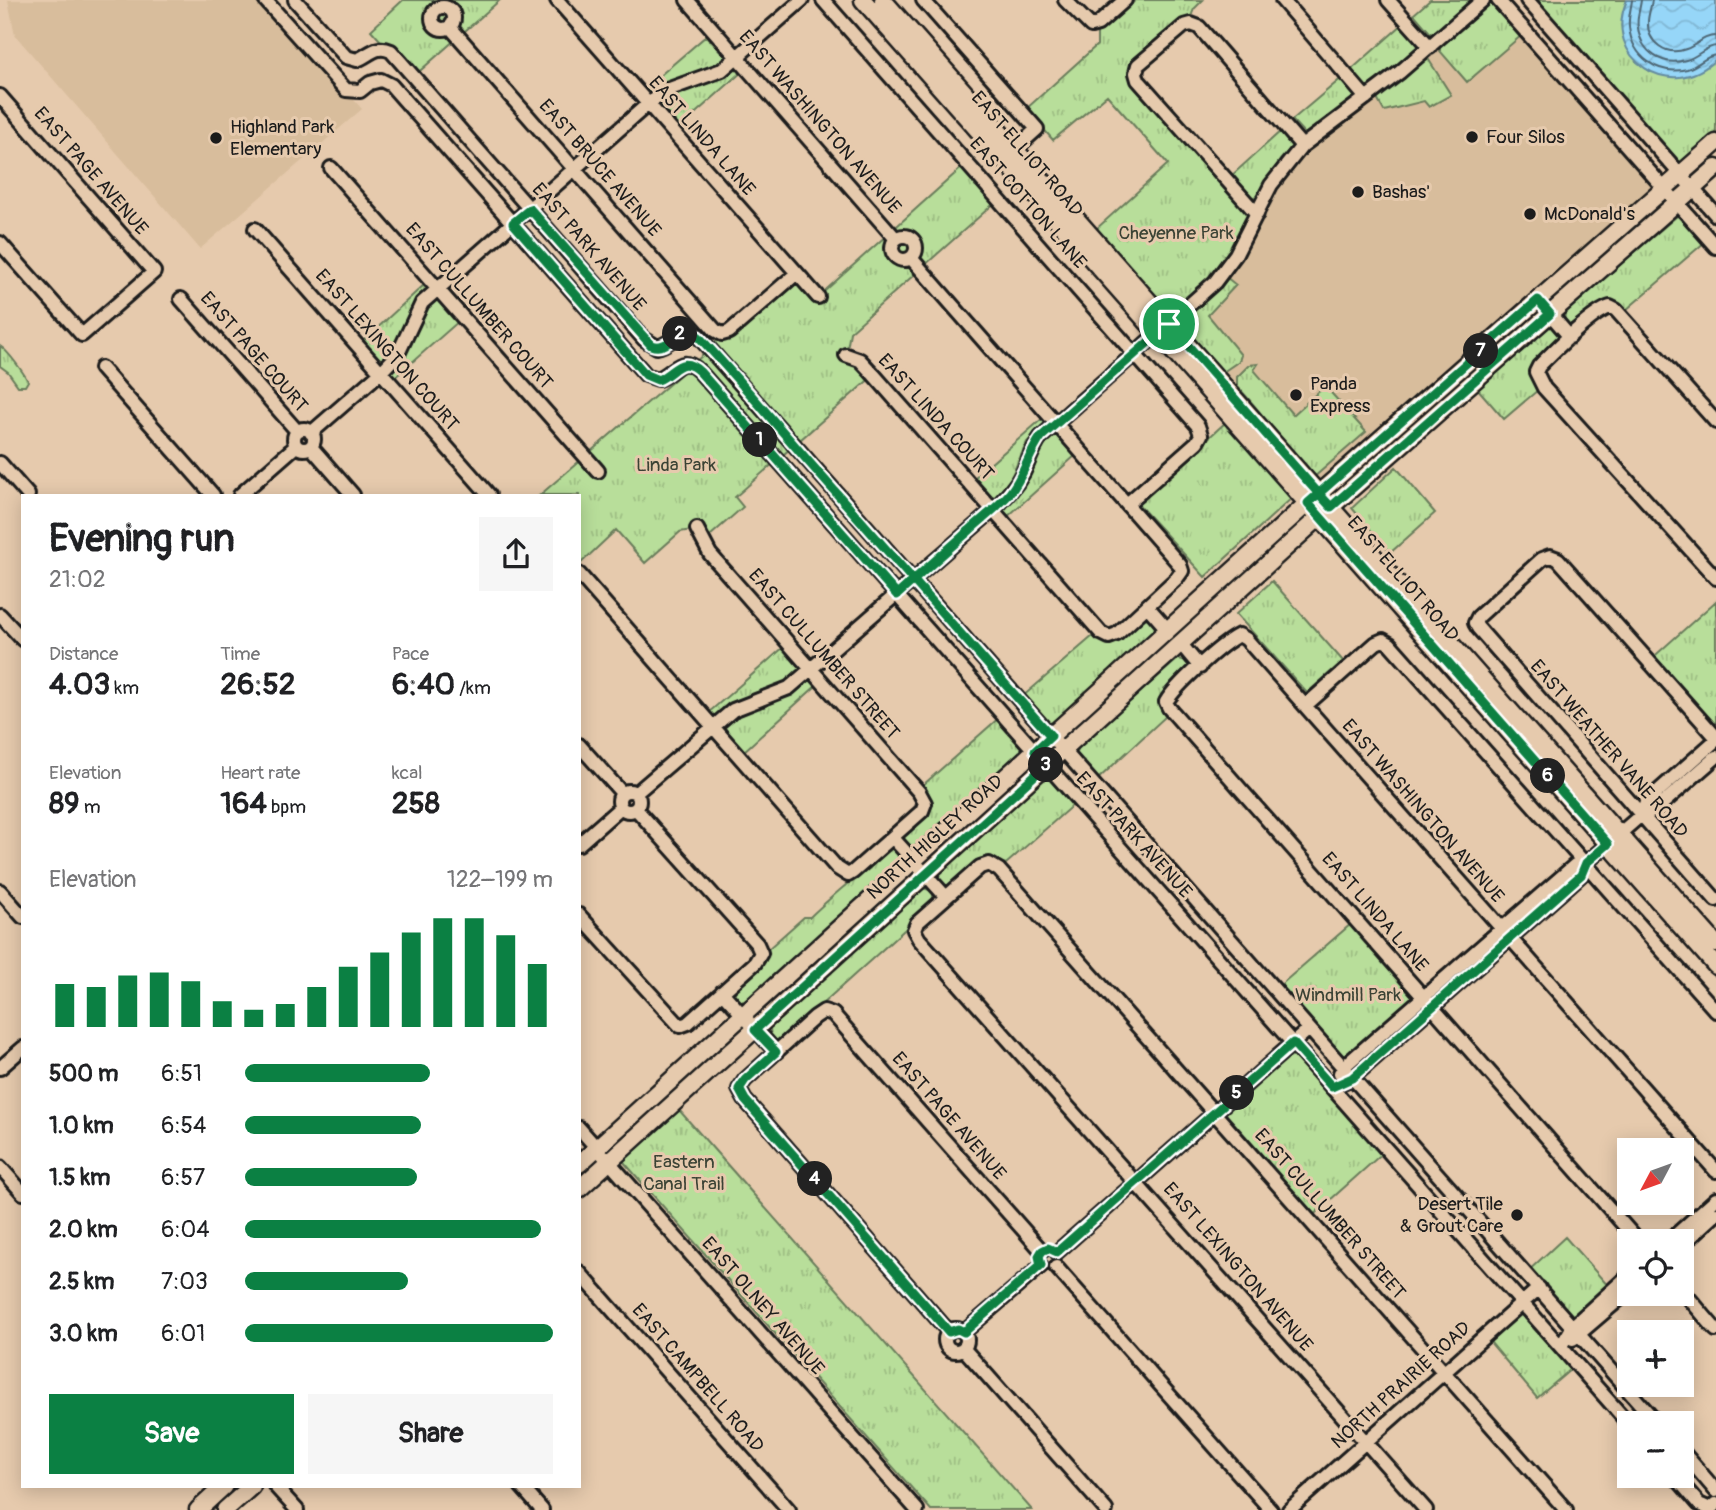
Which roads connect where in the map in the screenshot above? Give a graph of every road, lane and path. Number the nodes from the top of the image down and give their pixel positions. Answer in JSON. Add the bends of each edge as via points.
{"nodes":[{"id":1,"x":265,"y":0,"type":"edge"},
{"id":2,"x":295,"y":0,"type":"edge"},
{"id":3,"x":556,"y":0,"type":"edge"},
{"id":4,"x":687,"y":0,"type":"edge"},
{"id":5,"x":802,"y":0,"type":"edge"},
{"id":6,"x":823,"y":0,"type":"edge"},
{"id":7,"x":863,"y":0,"type":"edge"},
{"id":8,"x":883,"y":0,"type":"edge"},
{"id":9,"x":923,"y":0,"type":"edge"},
{"id":10,"x":1065,"y":0,"type":"edge"},
{"id":11,"x":1125,"y":0,"type":"edge"},
{"id":12,"x":1282,"y":0,"type":"edge"},
{"id":13,"x":1388,"y":0,"type":"edge"},
{"id":14,"x":1483,"y":0,"type":"edge"},
{"id":15,"x":1497,"y":0,"type":"edge"},
{"id":16,"x":1527,"y":0,"type":"edge"},
{"id":17,"x":430,"y":6,"type":"edge"},
{"id":18,"x":1430,"y":47,"type":"junction"},
{"id":19,"x":737,"y":57,"type":"junction"},
{"id":20,"x":0,"y":96,"type":"edge"},
{"id":21,"x":1366,"y":98,"type":"junction"},
{"id":22,"x":648,"y":104,"type":"junction"},
{"id":23,"x":1716,"y":143,"type":"edge"},
{"id":24,"x":1302,"y":146,"type":"junction"},
{"id":25,"x":1015,"y":149,"type":"junction"},
{"id":26,"x":331,"y":168,"type":"dead end"},
{"id":27,"x":1716,"y":168,"type":"edge"},
{"id":28,"x":575,"y":169,"type":"junction"},
{"id":29,"x":1681,"y":174,"type":"junction"},
{"id":30,"x":1693,"y":188,"type":"junction"},
{"id":31,"x":1664,"y":189,"type":"junction"},
{"id":32,"x":1677,"y":202,"type":"junction"},
{"id":33,"x":530,"y":209,"type":"junction"},
{"id":34,"x":1257,"y":214,"type":"junction"},
{"id":35,"x":1716,"y":215,"type":"edge"},
{"id":36,"x":513,"y":223,"type":"junction"},
{"id":37,"x":256,"y":229,"type":"dead end"},
{"id":38,"x":0,"y":243,"type":"edge"},
{"id":39,"x":1716,"y":247,"type":"edge"},
{"id":40,"x":797,"y":273,"type":"junction"},
{"id":41,"x":438,"y":289,"type":"junction"},
{"id":42,"x":818,"y":297,"type":"dead end"},
{"id":43,"x":181,"y":299,"type":"dead end"},
{"id":44,"x":1538,"y":300,"type":"junction"},
{"id":45,"x":1550,"y":314,"type":"junction"},
{"id":46,"x":1163,"y":329,"type":"junction"},
{"id":47,"x":1570,"y":337,"type":"junction"},
{"id":48,"x":1135,"y":353,"type":"junction"},
{"id":49,"x":846,"y":355,"type":"dead end"},
{"id":50,"x":101,"y":368,"type":"dead end"},
{"id":51,"x":381,"y":372,"type":"junction"},
{"id":52,"x":1716,"y":422,"type":"edge"},
{"id":53,"x":1055,"y":423,"type":"junction"},
{"id":54,"x":297,"y":431,"type":"junction"},
{"id":55,"x":311,"y":433,"type":"junction"},
{"id":56,"x":296,"y":446,"type":"junction"},
{"id":57,"x":311,"y":447,"type":"junction"},
{"id":58,"x":0,"y":463,"type":"edge"},
{"id":59,"x":598,"y":471,"type":"dead end"},
{"id":60,"x":27,"y":494,"type":"edge"},
{"id":61,"x":212,"y":494,"type":"edge"},
{"id":62,"x":241,"y":494,"type":"edge"},
{"id":63,"x":353,"y":494,"type":"edge"},
{"id":64,"x":488,"y":494,"type":"edge"},
{"id":65,"x":1313,"y":499,"type":"junction"},
{"id":66,"x":1127,"y":505,"type":"junction"},
{"id":67,"x":993,"y":510,"type":"junction"},
{"id":68,"x":1325,"y":512,"type":"junction"},
{"id":69,"x":697,"y":528,"type":"dead end"},
{"id":70,"x":581,"y":576,"type":"edge"},
{"id":71,"x":1716,"y":578,"type":"edge"},
{"id":72,"x":913,"y":580,"type":"junction"},
{"id":73,"x":897,"y":595,"type":"junction"},
{"id":74,"x":1147,"y":606,"type":"junction"},
{"id":75,"x":0,"y":615,"type":"edge"},
{"id":76,"x":1168,"y":630,"type":"junction"},
{"id":77,"x":21,"y":638,"type":"edge"},
{"id":78,"x":1180,"y":643,"type":"junction"},
{"id":79,"x":1200,"y":667,"type":"junction"},
{"id":80,"x":812,"y":670,"type":"junction"},
{"id":81,"x":1305,"y":706,"type":"junction"},
{"id":82,"x":713,"y":726,"type":"junction"},
{"id":83,"x":1051,"y":736,"type":"junction"},
{"id":84,"x":1716,"y":738,"type":"edge"},
{"id":85,"x":581,"y":747,"type":"edge"},
{"id":86,"x":1063,"y":749,"type":"junction"},
{"id":87,"x":1035,"y":751,"type":"junction"},
{"id":88,"x":1716,"y":757,"type":"edge"},
{"id":89,"x":1046,"y":765,"type":"junction"},
{"id":90,"x":622,"y":793,"type":"junction"},
{"id":91,"x":636,"y":793,"type":"junction"},
{"id":92,"x":621,"y":807,"type":"junction"},
{"id":93,"x":636,"y":809,"type":"junction"},
{"id":94,"x":1641,"y":815,"type":"junction"},
{"id":95,"x":893,"y":838,"type":"junction"},
{"id":96,"x":1613,"y":839,"type":"junction"},
{"id":97,"x":581,"y":842,"type":"edge"},
{"id":98,"x":913,"y":861,"type":"junction"},
{"id":99,"x":1586,"y":863,"type":"junction"},
{"id":100,"x":925,"y":875,"type":"junction"},
{"id":101,"x":0,"y":891,"type":"edge"},
{"id":102,"x":946,"y":897,"type":"junction"},
{"id":103,"x":1716,"y":900,"type":"edge"},
{"id":104,"x":21,"y":915,"type":"edge"},
{"id":105,"x":581,"y":917,"type":"edge"},
{"id":106,"x":1506,"y":933,"type":"junction"},
{"id":107,"x":1716,"y":944,"type":"edge"},
{"id":108,"x":1716,"y":966,"type":"edge"},
{"id":109,"x":722,"y":992,"type":"junction"},
{"id":110,"x":1428,"y":1002,"type":"junction"},
{"id":111,"x":1716,"y":1010,"type":"edge"},
{"id":112,"x":743,"y":1016,"type":"junction"},
{"id":113,"x":1309,"y":1029,"type":"junction"},
{"id":114,"x":755,"y":1030,"type":"junction"},
{"id":115,"x":1293,"y":1043,"type":"junction"},
{"id":116,"x":21,"y":1050,"type":"edge"},
{"id":117,"x":776,"y":1052,"type":"junction"},
{"id":118,"x":0,"y":1068,"type":"edge"},
{"id":119,"x":1348,"y":1073,"type":"junction"},
{"id":120,"x":1332,"y":1087,"type":"junction"},
{"id":121,"x":1215,"y":1112,"type":"junction"},
{"id":122,"x":581,"y":1130,"type":"edge"},
{"id":123,"x":597,"y":1147,"type":"junction"},
{"id":124,"x":610,"y":1161,"type":"junction"},
{"id":125,"x":581,"y":1162,"type":"edge"},
{"id":126,"x":0,"y":1167,"type":"edge"},
{"id":127,"x":1716,"y":1171,"type":"edge"},
{"id":128,"x":1136,"y":1181,"type":"junction"},
{"id":129,"x":581,"y":1187,"type":"edge"},
{"id":130,"x":21,"y":1192,"type":"edge"},
{"id":131,"x":1716,"y":1199,"type":"edge"},
{"id":132,"x":1716,"y":1214,"type":"edge"},
{"id":133,"x":1627,"y":1229,"type":"edge"},
{"id":134,"x":1682,"y":1229,"type":"edge"},
{"id":135,"x":1694,"y":1234,"type":"edge"},
{"id":136,"x":1042,"y":1251,"type":"junction"},
{"id":137,"x":1057,"y":1252,"type":"junction"},
{"id":138,"x":1041,"y":1265,"type":"junction"},
{"id":139,"x":1056,"y":1267,"type":"junction"},
{"id":140,"x":581,"y":1274,"type":"edge"},
{"id":141,"x":1539,"y":1288,"type":"junction"},
{"id":142,"x":1617,"y":1288,"type":"edge"},
{"id":143,"x":1617,"y":1300,"type":"edge"},
{"id":144,"x":1522,"y":1304,"type":"junction"},
{"id":145,"x":1694,"y":1304,"type":"edge"},
{"id":146,"x":1716,"y":1330,"type":"edge"},
{"id":147,"x":1577,"y":1331,"type":"junction"},
{"id":148,"x":949,"y":1332,"type":"junction"},
{"id":149,"x":964,"y":1332,"type":"junction"},
{"id":150,"x":1561,"y":1346,"type":"junction"},
{"id":151,"x":963,"y":1348,"type":"junction"},
{"id":152,"x":1444,"y":1372,"type":"junction"},
{"id":153,"x":1618,"y":1411,"type":"edge"},
{"id":154,"x":1647,"y":1411,"type":"edge"},
{"id":155,"x":1366,"y":1441,"type":"junction"},
{"id":156,"x":1694,"y":1465,"type":"edge"},
{"id":157,"x":222,"y":1488,"type":"edge"},
{"id":158,"x":250,"y":1488,"type":"edge"},
{"id":159,"x":277,"y":1488,"type":"edge"},
{"id":160,"x":523,"y":1488,"type":"edge"},
{"id":161,"x":1685,"y":1488,"type":"edge"},
{"id":162,"x":1716,"y":1490,"type":"edge"},
{"id":163,"x":1716,"y":1504,"type":"edge"},
{"id":164,"x":198,"y":1510,"type":"edge"},
{"id":165,"x":225,"y":1510,"type":"edge"},
{"id":166,"x":297,"y":1510,"type":"edge"},
{"id":167,"x":542,"y":1510,"type":"edge"},
{"id":168,"x":789,"y":1510,"type":"edge"},
{"id":169,"x":917,"y":1510,"type":"edge"},
{"id":170,"x":1105,"y":1510,"type":"edge"},
{"id":171,"x":1272,"y":1510,"type":"edge"},
{"id":172,"x":1287,"y":1510,"type":"edge"},
{"id":173,"x":1426,"y":1510,"type":"edge"},
{"id":174,"x":1566,"y":1510,"type":"edge"}],
"edges":[{"from":1,"to":36,"type":"street","name":"EAST PARK AVENUE","via":[[346,90],[360,91],[376,80],[391,85]]},
{"from":2,"to":33,"type":"street","name":"EAST PARK AVENUE","via":[[346,57],[357,60],[383,47],[391,51]]},
{"from":3,"to":22,"type":"street","name":"EAST LINDA LANE"},
{"from":4,"to":19,"type":"street","name":"EAST WASHINGTON AVENUE"},
{"from":5,"to":19,"type":"street"},
{"from":6,"to":48,"type":"street","name":"EAST COTTON LANE"},
{"from":7,"to":46,"type":"main road","name":"EAST ELLIOT ROAD"},
{"from":8,"to":25,"type":"main road","name":"EAST ELLIOT ROAD"},
{"from":9,"to":25,"type":"street","via":[[1037,129]]},
{"from":10,"to":11,"type":"street","via":[[1091,26]]},
{"from":12,"to":21,"type":"street"},
{"from":13,"to":18,"type":"street"},
{"from":14,"to":18,"type":"street"},
{"from":15,"to":31,"type":"street"},
{"from":16,"to":29,"type":"street"},
{"from":17,"to":28,"type":"street","name":"EAST BRUCE AVENUE","via":[[450,10],[454,16],[450,27]]},
{"from":18,"to":21,"type":"street"},
{"from":19,"to":22,"type":"street","via":[[722,70],[667,90]]},
{"from":19,"to":53,"type":"street","name":"EAST WASHINGTON AVENUE","via":[[896,239],[895,257],[911,258]]},
{"from":20,"to":38,"type":"street","name":"EAST PAGE AVENUE","via":[[154,272],[82,335]]},
{"from":21,"to":24,"type":"street"},
{"from":22,"to":28,"type":"street"},
{"from":22,"to":40,"type":"street","name":"EAST LINDA LANE"},
{"from":23,"to":29,"type":"main road","name":"NORTH HIGLEY ROAD"},
{"from":24,"to":34,"type":"street","via":[[1271,185]]},
{"from":24,"to":34,"type":"street","via":[[1199,27],[1184,26],[1138,65],[1138,80]]},
{"from":25,"to":46,"type":"main road","name":"EAST ELLIOT ROAD"},
{"from":26,"to":41,"type":"street","name":"EAST CULLUMBER COURT"},
{"from":27,"to":30,"type":"main road","name":"NORTH HIGLEY ROAD"},
{"from":28,"to":33,"type":"street"},
{"from":28,"to":40,"type":"street","name":"EAST BRUCE AVENUE","via":[[722,334]]},
{"from":29,"to":30,"type":"street"},
{"from":29,"to":31,"type":"main road","name":"NORTH HIGLEY ROAD"},
{"from":30,"to":32,"type":"main road","name":"NORTH HIGLEY ROAD"},
{"from":30,"to":35,"type":"street"},
{"from":31,"to":32,"type":"street"},
{"from":31,"to":44,"type":"main road","name":"NORTH HIGLEY ROAD"},
{"from":32,"to":39,"type":"street"},
{"from":32,"to":45,"type":"main road","name":"NORTH HIGLEY ROAD"},
{"from":33,"to":36,"type":"street"},
{"from":33,"to":72,"type":"street","name":"EAST PARK AVENUE","via":[[651,345],[663,346],[691,331],[699,337]]},
{"from":34,"to":46,"type":"street","via":[[1215,282]]},
{"from":36,"to":41,"type":"street"},
{"from":36,"to":73,"type":"street","name":"EAST PARK AVENUE","via":[[646,375],[658,380],[682,364],[700,372]]},
{"from":37,"to":51,"type":"street","name":"EAST LEXINGTON COURT"},
{"from":40,"to":42,"type":"street","name":"EAST LINDA LANE"},
{"from":41,"to":51,"type":"street","via":[[422,303],[398,354]]},
{"from":41,"to":59,"type":"street","name":"EAST CULLUMBER COURT"},
{"from":43,"to":54,"type":"street","name":"EAST PAGE COURT"},
{"from":44,"to":45,"type":"street"},
{"from":44,"to":65,"type":"main road","name":"NORTH HIGLEY ROAD"},
{"from":45,"to":47,"type":"street"},
{"from":45,"to":68,"type":"main road","name":"NORTH HIGLEY ROAD"},
{"from":46,"to":48,"type":"street"},
{"from":46,"to":65,"type":"main road","name":"EAST ELLIOT ROAD"},
{"from":47,"to":52,"type":"street","via":[[1600,312],[1610,307],[1616,310]]},
{"from":47,"to":71,"type":"street","via":[[1539,366],[1536,372],[1544,388]]},
{"from":48,"to":53,"type":"street"},
{"from":48,"to":66,"type":"street","name":"EAST COTTON LANE","via":[[1201,435]]},
{"from":49,"to":67,"type":"street","name":"EAST LINDA COURT","via":[[860,360]]},
{"from":50,"to":61,"type":"street"},
{"from":51,"to":55,"type":"street"},
{"from":51,"to":64,"type":"street","name":"EAST LEXINGTON COURT"},
{"from":53,"to":66,"type":"street","name":"EAST WASHINGTON AVENUE"},
{"from":53,"to":67,"type":"street","via":[[1031,450],[1010,493]]},
{"from":54,"to":55,"type":"street"},
{"from":54,"to":56,"type":"street","via":[[293,438]]},
{"from":55,"to":57,"type":"street"},
{"from":56,"to":57,"type":"street","via":[[303,450]]},
{"from":56,"to":62,"type":"street"},
{"from":57,"to":63,"type":"street"},
{"from":58,"to":60,"type":"street"},
{"from":65,"to":68,"type":"main road","name":"EAST ELLIOT ROAD"},
{"from":65,"to":76,"type":"main road","name":"NORTH HIGLEY ROAD"},
{"from":66,"to":74,"type":"street","name":"EAST WASHINGTON AVENUE","via":[[1182,571]]},
{"from":67,"to":72,"type":"street"},
{"from":67,"to":74,"type":"street","via":[[1101,633],[1117,634]]},
{"from":68,"to":78,"type":"main road","name":"NORTH HIGLEY ROAD"},
{"from":68,"to":96,"type":"main road","name":"EAST ELLIOT ROAD"},
{"from":69,"to":80,"type":"street","name":"EAST CULLUMBER STREET","via":[[710,554]]},
{"from":70,"to":82,"type":"street"},
{"from":72,"to":73,"type":"street"},
{"from":72,"to":83,"type":"street","name":"EAST PARK AVENUE"},
{"from":73,"to":80,"type":"street"},
{"from":73,"to":87,"type":"street","name":"EAST PARK AVENUE"},
{"from":74,"to":76,"type":"street"},
{"from":75,"to":77,"type":"street"},
{"from":76,"to":83,"type":"main road","name":"NORTH HIGLEY ROAD"},
{"from":78,"to":79,"type":"street"},
{"from":78,"to":86,"type":"main road","name":"NORTH HIGLEY ROAD"},
{"from":79,"to":81,"type":"street","name":"EAST WASHINGTON AVENUE","via":[[1239,635]]},
{"from":79,"to":110,"type":"street","name":"EAST LINDA LANE","via":[[1166,702]]},
{"from":80,"to":82,"type":"street","via":[[789,688],[733,709]]},
{"from":80,"to":95,"type":"street","name":"EAST CULLUMBER STREET","via":[[925,803]]},
{"from":81,"to":99,"type":"street","via":[[1376,643],[1390,644]]},
{"from":81,"to":106,"type":"street","name":"EAST WASHINGTON AVENUE"},
{"from":82,"to":91,"type":"street"},
{"from":82,"to":95,"type":"street","via":[[848,875]]},
{"from":83,"to":86,"type":"street","name":"EAST PARK AVENUE"},
{"from":83,"to":87,"type":"main road","name":"NORTH HIGLEY ROAD"},
{"from":84,"to":94,"type":"street","via":[[1646,802]]},
{"from":84,"to":94,"type":"street","name":"EAST WEATHER VANE ROAD","via":[[1558,559],[1542,559],[1478,617],[1478,628]]},
{"from":85,"to":90,"type":"street"},
{"from":86,"to":89,"type":"main road","name":"NORTH HIGLEY ROAD"},
{"from":86,"to":113,"type":"street","name":"EAST PARK AVENUE"},
{"from":87,"to":89,"type":"street","name":"EAST PARK AVENUE"},
{"from":87,"to":98,"type":"main road","name":"NORTH HIGLEY ROAD"},
{"from":88,"to":94,"type":"street","via":[[1654,811]]},
{"from":89,"to":100,"type":"main road","name":"NORTH HIGLEY ROAD"},
{"from":89,"to":115,"type":"street","name":"EAST PARK AVENUE"},
{"from":90,"to":91,"type":"street"},
{"from":90,"to":92,"type":"street"},
{"from":91,"to":93,"type":"street"},
{"from":92,"to":93,"type":"street"},
{"from":92,"to":97,"type":"street"},
{"from":93,"to":109,"type":"street","via":[[757,944],[761,953],[755,963]]},
{"from":94,"to":96,"type":"street"},
{"from":94,"to":103,"type":"street","name":"EAST WEATHER VANE ROAD"},
{"from":95,"to":98,"type":"street"},
{"from":96,"to":99,"type":"street"},
{"from":96,"to":107,"type":"main road","name":"EAST ELLIOT ROAD"},
{"from":96,"to":108,"type":"main road","name":"EAST ELLIOT ROAD"},
{"from":98,"to":100,"type":"street"},
{"from":98,"to":112,"type":"main road","name":"NORTH HIGLEY ROAD"},
{"from":99,"to":106,"type":"street","via":[[1574,865]]},
{"from":99,"to":111,"type":"street"},
{"from":100,"to":102,"type":"street"},
{"from":100,"to":114,"type":"main road","name":"NORTH HIGLEY ROAD"},
{"from":101,"to":104,"type":"street"},
{"from":102,"to":121,"type":"street","name":"EAST CULLUMBER STREET","via":[[980,867],[989,864],[999,870]]},
{"from":102,"to":128,"type":"street","name":"EAST LEXINGTON AVENUE","via":[[917,923],[914,930],[919,939]]},
{"from":105,"to":109,"type":"street","via":[[680,1026]]},
{"from":106,"to":110,"type":"street"},
{"from":106,"to":127,"type":"street","name":"EAST WASHINGTON AVENUE"},
{"from":109,"to":112,"type":"street"},
{"from":110,"to":119,"type":"street"},
{"from":110,"to":133,"type":"street","name":"EAST LINDA LANE"},
{"from":112,"to":114,"type":"street"},
{"from":112,"to":123,"type":"main road","name":"NORTH HIGLEY ROAD"},
{"from":113,"to":115,"type":"street"},
{"from":113,"to":119,"type":"street","name":"EAST PARK AVENUE"},
{"from":114,"to":117,"type":"street"},
{"from":114,"to":124,"type":"main road","name":"NORTH HIGLEY ROAD"},
{"from":115,"to":120,"type":"street","name":"EAST PARK AVENUE"},
{"from":115,"to":121,"type":"street"},
{"from":116,"to":118,"type":"street"},
{"from":117,"to":136,"type":"street","name":"EAST PAGE AVENUE","via":[[824,1011],[833,1014]]},
{"from":117,"to":148,"type":"street","via":[[739,1089],[745,1100]]},
{"from":119,"to":120,"type":"street"},
{"from":119,"to":141,"type":"street","name":"EAST PARK AVENUE"},
{"from":120,"to":144,"type":"street","name":"EAST PARK AVENUE"},
{"from":121,"to":128,"type":"street"},
{"from":121,"to":152,"type":"street","name":"EAST CULLUMBER STREET"},
{"from":122,"to":123,"type":"street","name":"EAST OLNEY AVENUE"},
{"from":123,"to":124,"type":"street","name":"EAST OLNEY AVENUE"},
{"from":123,"to":125,"type":"main road","name":"NORTH HIGLEY ROAD"},
{"from":124,"to":129,"type":"main road","name":"NORTH HIGLEY ROAD"},
{"from":124,"to":169,"type":"street","name":"EAST OLNEY AVENUE"},
{"from":126,"to":130,"type":"street"},
{"from":128,"to":137,"type":"street"},
{"from":128,"to":155,"type":"street","name":"EAST LEXINGTON AVENUE"},
{"from":131,"to":134,"type":"street"},
{"from":132,"to":135,"type":"street"},
{"from":136,"to":137,"type":"street"},
{"from":136,"to":138,"type":"street"},
{"from":137,"to":139,"type":"street"},
{"from":138,"to":139,"type":"street"},
{"from":138,"to":149,"type":"street"},
{"from":139,"to":171,"type":"street"},
{"from":140,"to":168,"type":"street","name":"EAST CAMPBELL ROAD"},
{"from":141,"to":144,"type":"street","name":"NORTH PRAIRIE ROAD"},
{"from":141,"to":147,"type":"street","name":"EAST PARK AVENUE"},
{"from":142,"to":147,"type":"street"},
{"from":143,"to":147,"type":"street"},
{"from":144,"to":150,"type":"street","name":"EAST PARK AVENUE"},
{"from":144,"to":152,"type":"street","name":"NORTH PRAIRIE ROAD"},
{"from":145,"to":146,"type":"street"},
{"from":147,"to":150,"type":"street"},
{"from":147,"to":154,"type":"street","name":"EAST PARK AVENUE"},
{"from":148,"to":149,"type":"street"},
{"from":148,"to":151,"type":"street","via":[[950,1348]]},
{"from":149,"to":151,"type":"street"},
{"from":150,"to":153,"type":"street","name":"EAST PARK AVENUE"},
{"from":151,"to":170,"type":"street"},
{"from":152,"to":155,"type":"street","name":"NORTH PRAIRIE ROAD"},
{"from":152,"to":174,"type":"street"},
{"from":155,"to":172,"type":"street","name":"NORTH PRAIRIE ROAD"},
{"from":155,"to":173,"type":"street"},
{"from":156,"to":162,"type":"street"},
{"from":157,"to":164,"type":"main road"},
{"from":158,"to":165,"type":"main road"},
{"from":159,"to":166,"type":"street"},
{"from":160,"to":167,"type":"street"},
{"from":161,"to":163,"type":"street","via":[[1699,1504],[1710,1509]]},
{"from":171,"to":172,"type":"street"}]}
